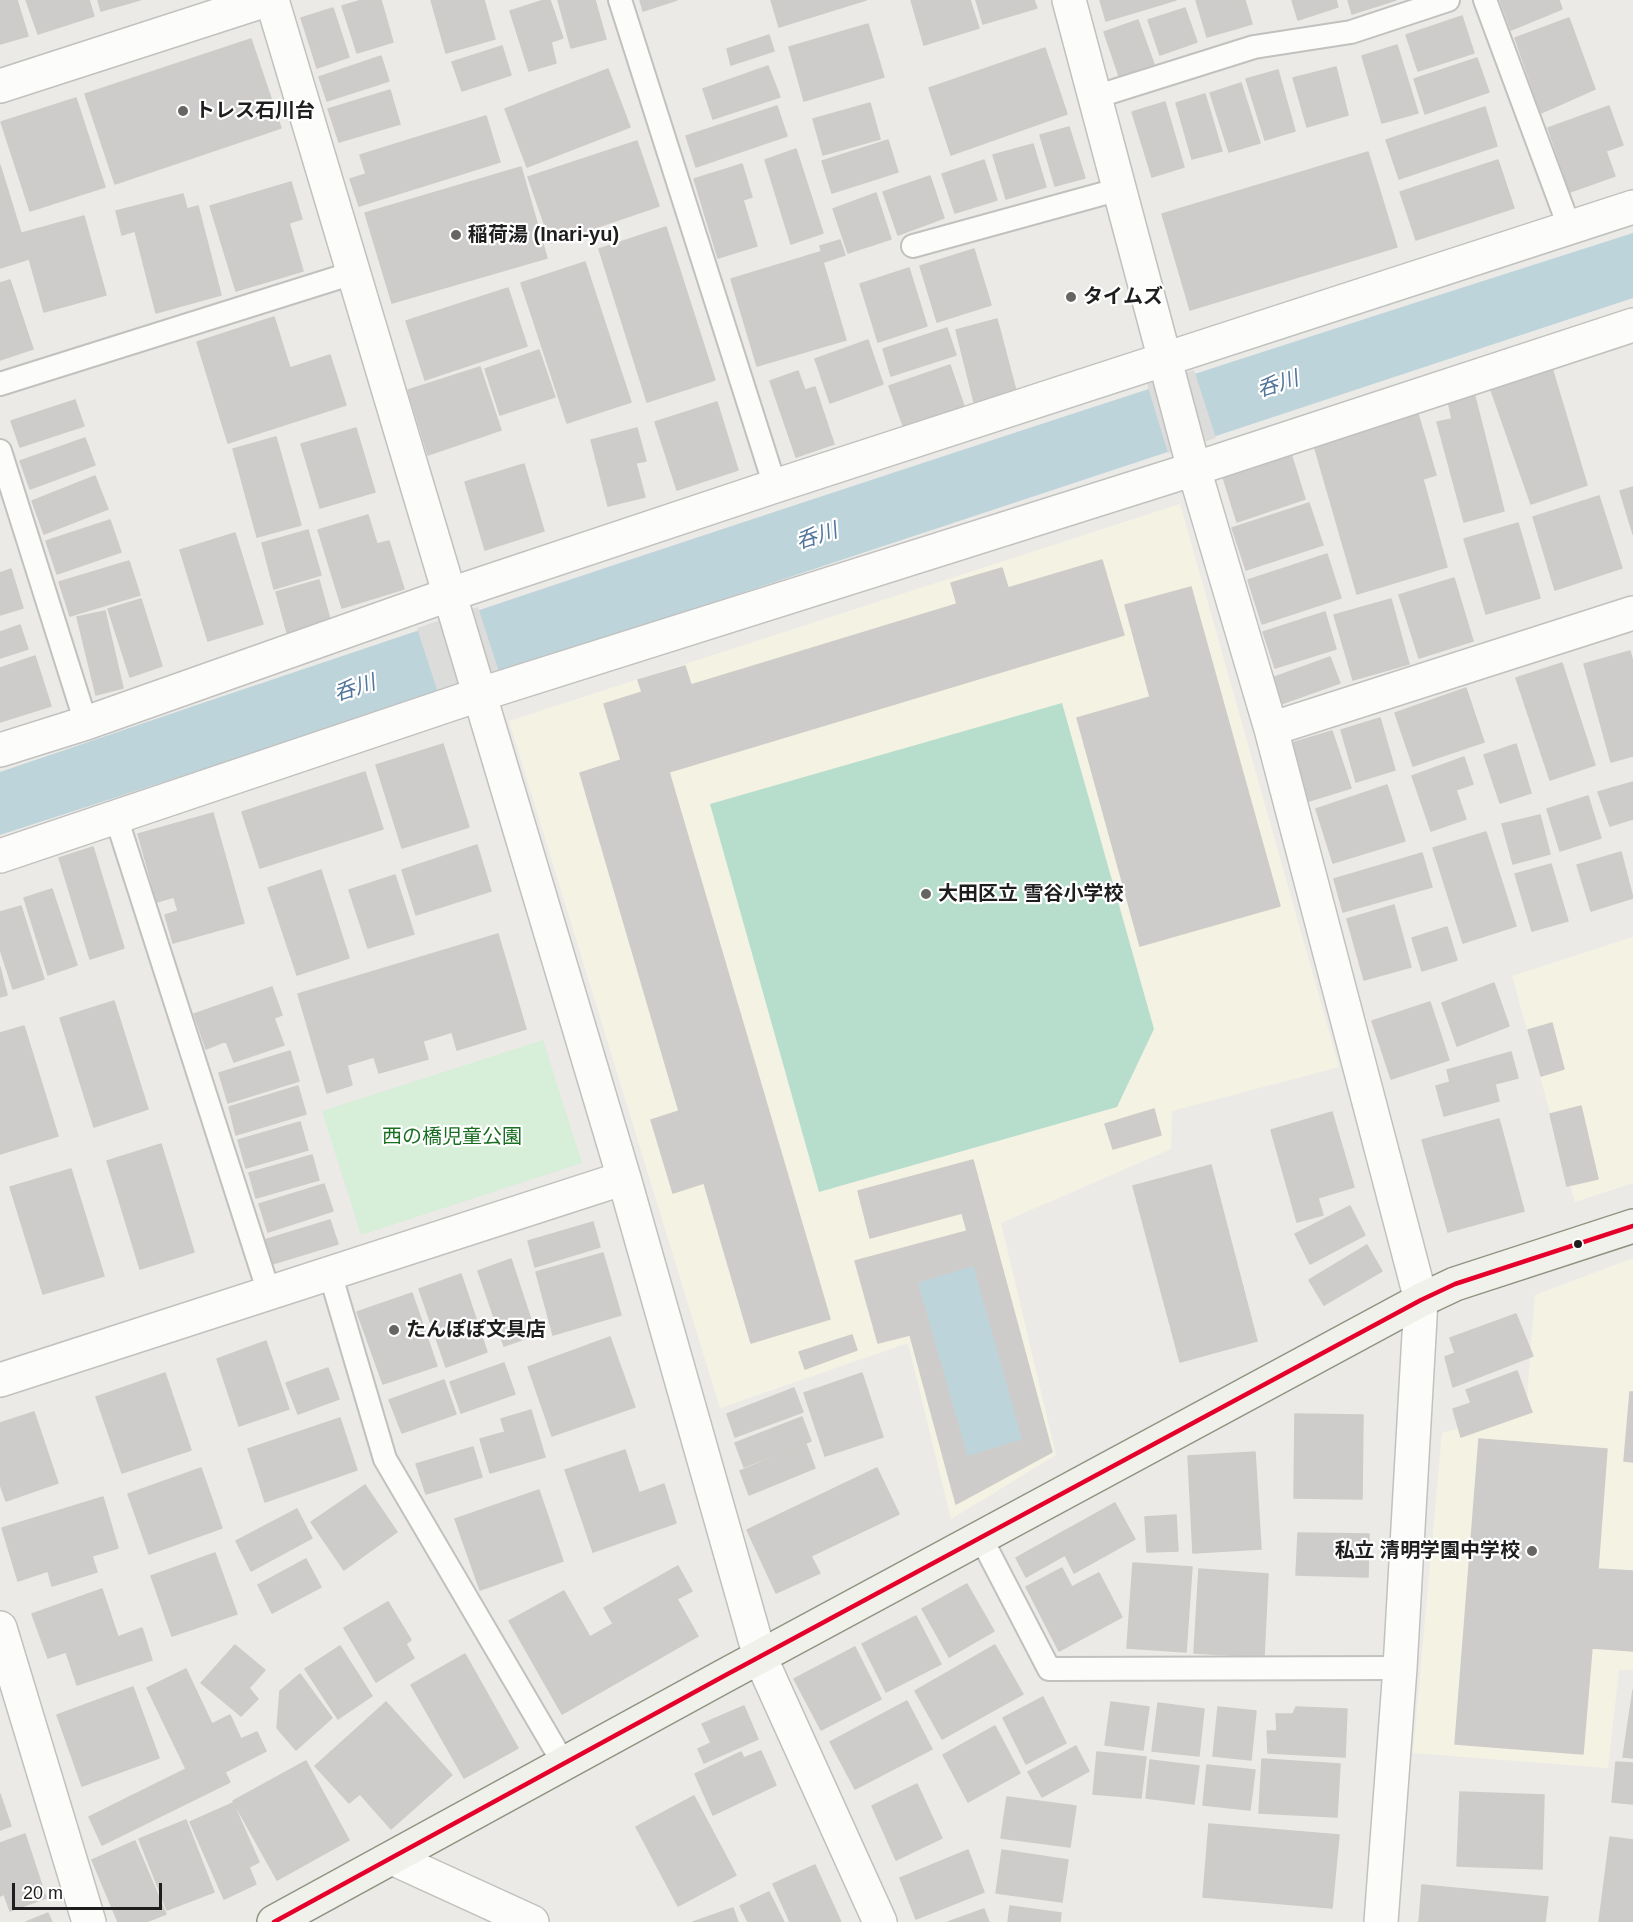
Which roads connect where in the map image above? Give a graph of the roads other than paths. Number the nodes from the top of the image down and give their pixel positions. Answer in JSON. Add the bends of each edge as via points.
{"nodes":[{"id":1,"x":266,"y":0,"type":"edge"},
{"id":2,"x":272,"y":0,"type":"edge"},
{"id":3,"x":620,"y":0,"type":"edge"},
{"id":4,"x":1069,"y":0,"type":"edge"},
{"id":5,"x":1448,"y":0,"type":"edge"},
{"id":6,"x":1485,"y":0,"type":"edge"},
{"id":7,"x":0,"y":86,"type":"edge"},
{"id":8,"x":1095,"y":97,"type":"junction"},
{"id":9,"x":1120,"y":189,"type":"junction"},
{"id":10,"x":1633,"y":207,"type":"edge"},
{"id":11,"x":1570,"y":229,"type":"junction"},
{"id":12,"x":913,"y":246,"type":"dead end"},
{"id":13,"x":353,"y":273,"type":"junction"},
{"id":14,"x":1633,"y":325,"type":"edge"},
{"id":15,"x":1167,"y":364,"type":"junction"},
{"id":16,"x":0,"y":384,"type":"edge"},
{"id":17,"x":0,"y":452,"type":"edge"},
{"id":18,"x":1193,"y":463,"type":"junction"},
{"id":19,"x":775,"y":486,"type":"junction"},
{"id":20,"x":453,"y":607,"type":"junction"},
{"id":21,"x":1633,"y":613,"type":"edge"},
{"id":22,"x":476,"y":689,"type":"junction"},
{"id":23,"x":86,"y":723,"type":"junction"},
{"id":24,"x":1271,"y":729,"type":"junction"},
{"id":25,"x":0,"y":750,"type":"edge"},
{"id":26,"x":116,"y":817,"type":"junction"},
{"id":27,"x":0,"y":856,"type":"edge"},
{"id":28,"x":624,"y":1179,"type":"junction"},
{"id":29,"x":1633,"y":1226,"type":"edge"},
{"id":30,"x":330,"y":1273,"type":"junction"},
{"id":31,"x":269,"y":1293,"type":"junction"},
{"id":32,"x":1421,"y":1300,"type":"junction"},
{"id":33,"x":0,"y":1380,"type":"edge"},
{"id":34,"x":981,"y":1538,"type":"junction"},
{"id":35,"x":0,"y":1628,"type":"edge"},
{"id":36,"x":760,"y":1657,"type":"junction"},
{"id":37,"x":1400,"y":1668,"type":"junction"},
{"id":38,"x":564,"y":1764,"type":"junction"},
{"id":39,"x":392,"y":1858,"type":"junction"},
{"id":40,"x":89,"y":1922,"type":"edge"},
{"id":41,"x":274,"y":1922,"type":"edge"},
{"id":42,"x":532,"y":1922,"type":"edge"},
{"id":43,"x":880,"y":1922,"type":"edge"},
{"id":44,"x":1381,"y":1922,"type":"edge"}],
"edges":[{"from":1,"to":7,"type":"street"},
{"from":2,"to":13,"type":"street"},
{"from":3,"to":19,"type":"lane"},
{"from":4,"to":8,"type":"street"},
{"from":5,"to":8,"type":"lane","via":[[1351,32],[1254,47]]},
{"from":6,"to":11,"type":"lane"},
{"from":8,"to":9,"type":"street"},
{"from":9,"to":12,"type":"lane"},
{"from":9,"to":15,"type":"street"},
{"from":10,"to":11,"type":"street"},
{"from":11,"to":15,"type":"street"},
{"from":13,"to":16,"type":"lane"},
{"from":13,"to":20,"type":"street"},
{"from":14,"to":18,"type":"street"},
{"from":15,"to":18,"type":"street"},
{"from":15,"to":19,"type":"street"},
{"from":17,"to":23,"type":"lane"},
{"from":18,"to":22,"type":"street"},
{"from":18,"to":24,"type":"street"},
{"from":19,"to":20,"type":"street"},
{"from":20,"to":22,"type":"street"},
{"from":20,"to":23,"type":"street"},
{"from":21,"to":24,"type":"street"},
{"from":22,"to":26,"type":"street"},
{"from":22,"to":28,"type":"street"},
{"from":23,"to":25,"type":"street"},
{"from":24,"to":32,"type":"street"},
{"from":26,"to":27,"type":"street"},
{"from":26,"to":31,"type":"lane"},
{"from":28,"to":30,"type":"street"},
{"from":28,"to":36,"type":"street"},
{"from":29,"to":32,"type":"street","via":[[1455,1284]]},
{"from":30,"to":31,"type":"street"},
{"from":30,"to":38,"type":"lane","via":[[385,1459]]},
{"from":31,"to":33,"type":"street"},
{"from":32,"to":34,"type":"street"},
{"from":32,"to":37,"type":"street"},
{"from":34,"to":36,"type":"street"},
{"from":34,"to":37,"type":"lane","via":[[1049,1670]]},
{"from":35,"to":40,"type":"street"},
{"from":36,"to":38,"type":"street"},
{"from":36,"to":43,"type":"street"},
{"from":37,"to":44,"type":"street"},
{"from":38,"to":39,"type":"street"},
{"from":39,"to":41,"type":"street"},
{"from":39,"to":42,"type":"street"}]}
